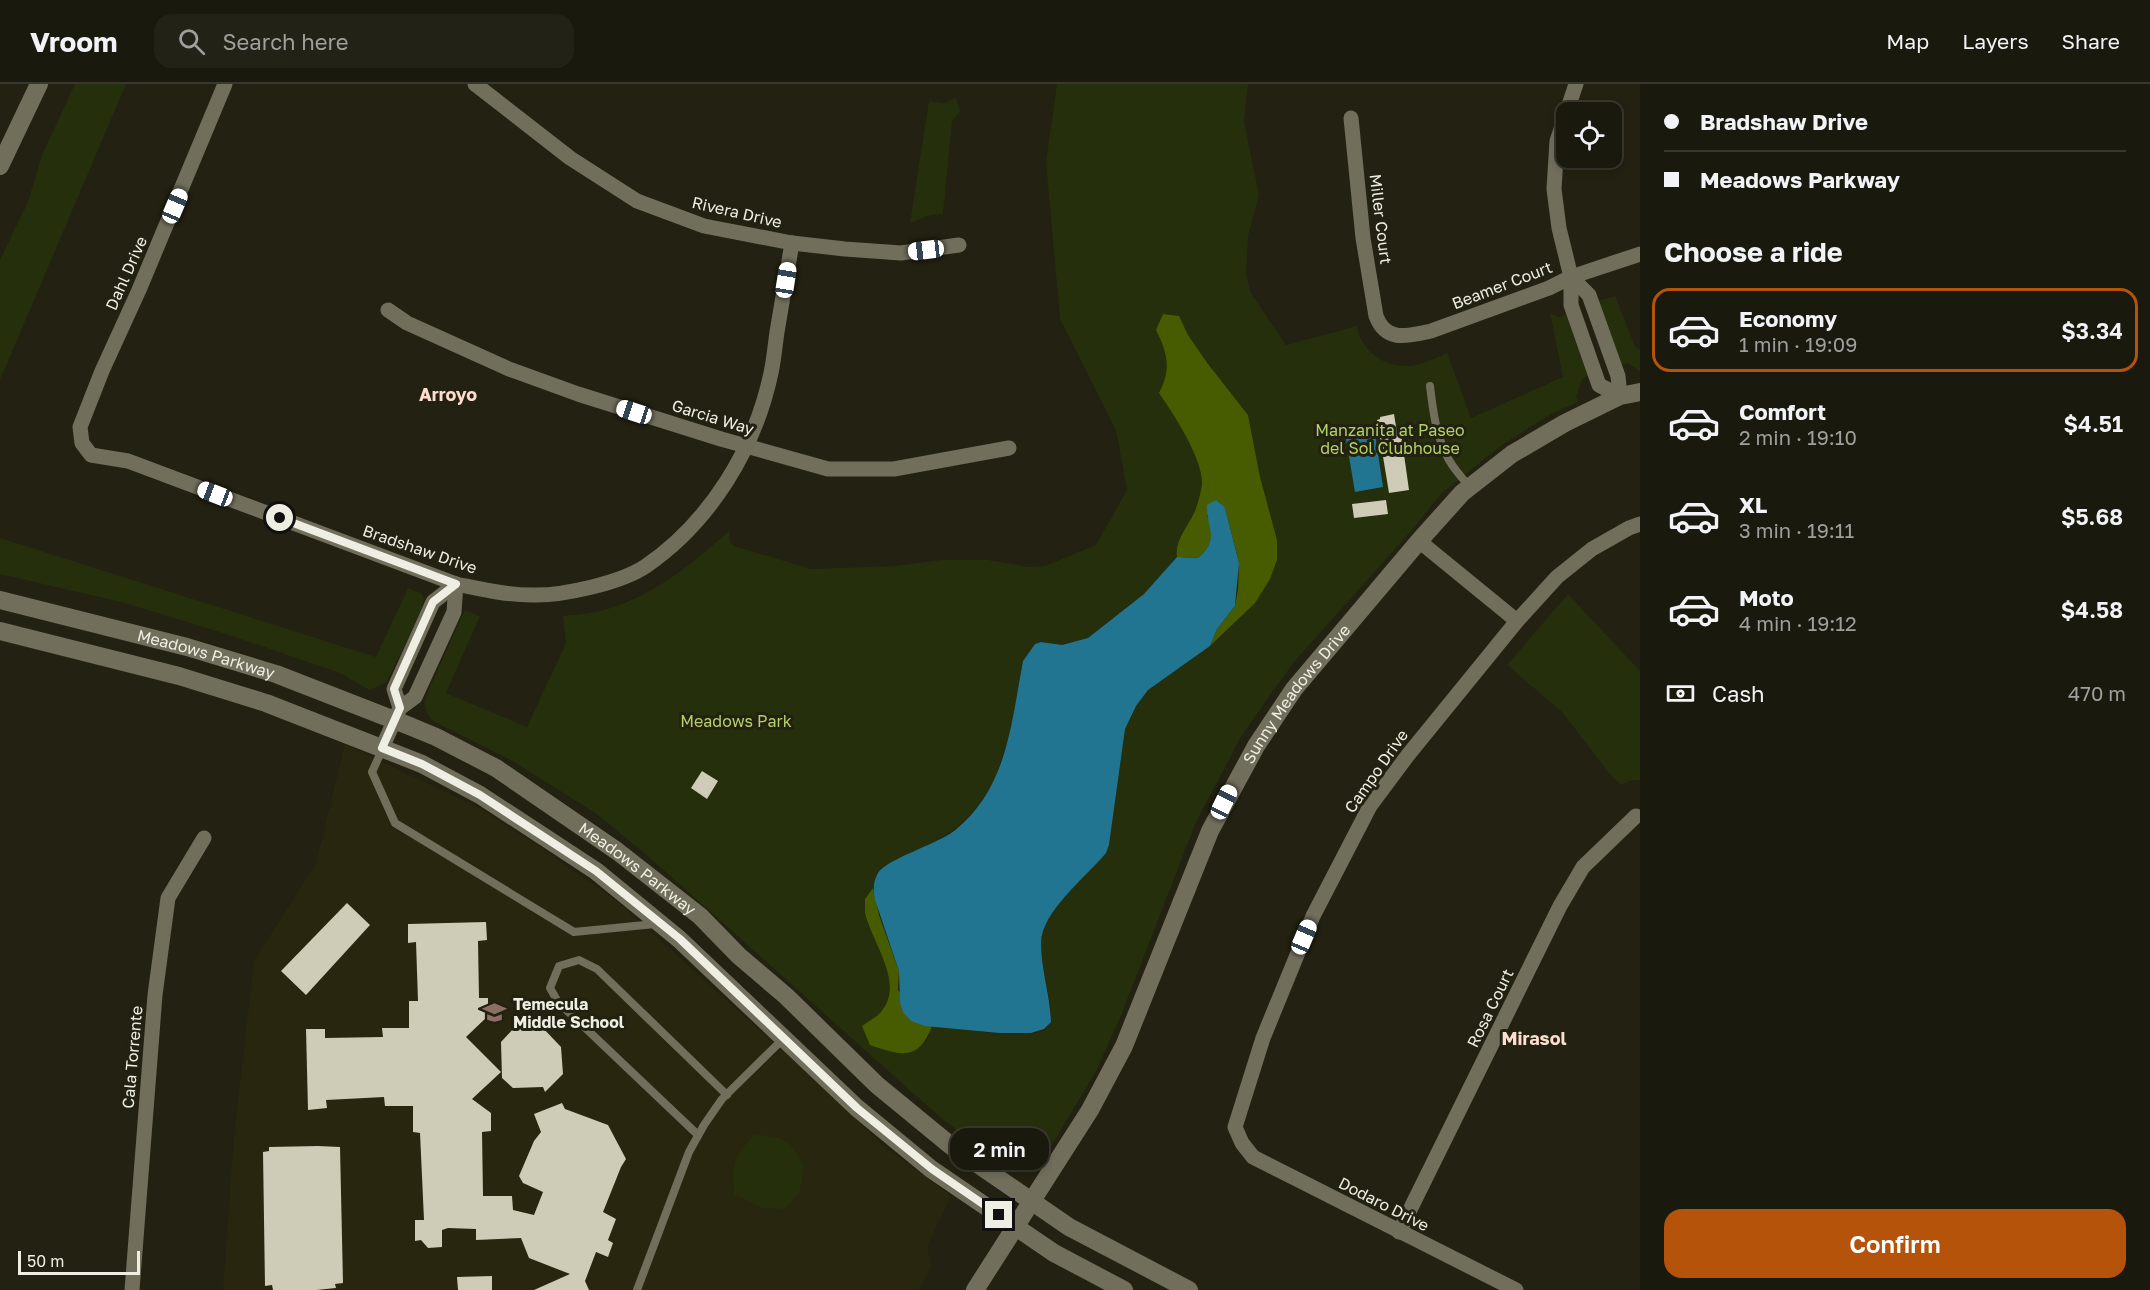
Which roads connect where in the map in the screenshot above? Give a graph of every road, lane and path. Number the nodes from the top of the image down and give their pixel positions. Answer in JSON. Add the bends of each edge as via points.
{"nodes":[{"id":1,"x":39,"y":84,"type":"edge"},
{"id":2,"x":225,"y":84,"type":"edge"},
{"id":3,"x":475,"y":84,"type":"edge"},
{"id":4,"x":1576,"y":84,"type":"edge"},
{"id":5,"x":1351,"y":118,"type":"dead end"},
{"id":6,"x":0,"y":166,"type":"edge"},
{"id":7,"x":792,"y":243,"type":"junction"},
{"id":8,"x":958,"y":245,"type":"dead end"},
{"id":9,"x":1640,"y":254,"type":"edge"},
{"id":10,"x":1571,"y":277,"type":"junction"},
{"id":11,"x":388,"y":310,"type":"dead end"},
{"id":12,"x":1379,"y":323,"type":"joint"},
{"id":13,"x":1430,"y":386,"type":"dead end"},
{"id":14,"x":1640,"y":392,"type":"edge"},
{"id":15,"x":1620,"y":396,"type":"junction"},
{"id":16,"x":82,"y":443,"type":"joint"},
{"id":17,"x":746,"y":446,"type":"junction"},
{"id":18,"x":1009,"y":448,"type":"dead end"},
{"id":19,"x":1469,"y":487,"type":"junction"},
{"id":20,"x":1640,"y":524,"type":"edge"},
{"id":21,"x":1419,"y":541,"type":"junction"},
{"id":22,"x":456,"y":584,"type":"junction"},
{"id":23,"x":0,"y":600,"type":"edge"},
{"id":24,"x":1517,"y":621,"type":"junction"},
{"id":25,"x":0,"y":632,"type":"edge"},
{"id":26,"x":398,"y":714,"type":"junction"},
{"id":27,"x":382,"y":748,"type":"junction"},
{"id":28,"x":1636,"y":816,"type":"dead end"},
{"id":29,"x":204,"y":838,"type":"dead end"},
{"id":30,"x":661,"y":924,"type":"junction"},
{"id":31,"x":784,"y":1038,"type":"junction"},
{"id":32,"x":727,"y":1095,"type":"junction"},
{"id":33,"x":698,"y":1135,"type":"junction"},
{"id":34,"x":1242,"y":1143,"type":"joint"},
{"id":35,"x":1031,"y":1202,"type":"junction"},
{"id":36,"x":1016,"y":1227,"type":"junction"},
{"id":37,"x":1399,"y":1232,"type":"junction"},
{"id":38,"x":132,"y":1290,"type":"edge"},
{"id":39,"x":637,"y":1290,"type":"edge"},
{"id":40,"x":975,"y":1290,"type":"edge"},
{"id":41,"x":1124,"y":1290,"type":"edge"},
{"id":42,"x":1189,"y":1290,"type":"edge"},
{"id":43,"x":1516,"y":1290,"type":"edge"}],
"edges":[{"from":1,"to":6,"type":"main road"},
{"from":2,"to":16,"type":"street","name":"Dahl Drive","via":[[102,371],[80,427]]},
{"from":3,"to":7,"type":"street","name":"Rivera Drive","via":[[570,158],[637,201],[705,226]]},
{"from":4,"to":10,"type":"street","via":[[1557,141],[1554,189]]},
{"from":5,"to":12,"type":"street","name":"Miller Court","via":[[1364,237]]},
{"from":7,"to":8,"type":"street","name":"Rivera Drive","via":[[901,253]]},
{"from":7,"to":17,"type":"street","name":"Bradshaw Drive","via":[[771,373]]},
{"from":9,"to":10,"type":"street","name":"Beamer Court"},
{"from":10,"to":12,"type":"street","name":"Beamer Court","via":[[1411,336],[1386,333]]},
{"from":10,"to":15,"type":"street","via":[[1589,296],[1618,376]]},
{"from":10,"to":15,"type":"street","via":[[1570,304],[1599,385]]},
{"from":11,"to":17,"type":"street","name":"Garcia Way","via":[[508,369]]},
{"from":13,"to":19,"type":"lane","via":[[1442,444]]},
{"from":14,"to":15,"type":"main road","name":"Sunny Meadows Drive"},
{"from":15,"to":19,"type":"main road","name":"Sunny Meadows Drive","via":[[1512,454]]},
{"from":16,"to":22,"type":"street","name":"Bradshaw Drive","via":[[91,455],[128,461]]},
{"from":17,"to":18,"type":"street","name":"Garcia Way","via":[[828,469],[894,470]]},
{"from":17,"to":22,"type":"street","name":"Bradshaw Drive","via":[[711,506],[684,536],[644,567],[574,592],[534,596]]},
{"from":19,"to":21,"type":"main road","name":"Sunny Meadows Drive"},
{"from":20,"to":24,"type":"street","name":"Campo Drive","via":[[1592,549],[1557,577]]},
{"from":21,"to":24,"type":"street"},
{"from":21,"to":35,"type":"main road","name":"Sunny Meadows Drive","via":[[1294,689],[1256,746],[1210,831],[1124,1046],[1090,1110]]},
{"from":22,"to":26,"type":"street","via":[[454,612],[415,697]]},
{"from":22,"to":26,"type":"street","via":[[433,602],[394,689]]},
{"from":23,"to":26,"type":"main road","name":"Meadows Parkway","via":[[209,654]]},
{"from":24,"to":34,"type":"street","name":"Campo Drive","via":[[1407,755],[1370,806],[1341,859],[1263,1038],[1235,1127]]},
{"from":25,"to":27,"type":"main road","name":"Meadows Parkway","via":[[178,676],[266,703]]},
{"from":26,"to":27,"type":"street"},
{"from":26,"to":35,"type":"main road","name":"Meadows Parkway","via":[[496,768],[617,851],[700,916],[877,1085],[950,1145]]},
{"from":27,"to":30,"type":"main road","name":"Meadows Parkway","via":[[480,795],[596,871]]},
{"from":27,"to":30,"type":"lane","via":[[372,772],[395,823],[574,932]]},
{"from":28,"to":37,"type":"street","name":"Rosa Court","via":[[1583,867],[1560,906]]},
{"from":29,"to":38,"type":"street","name":"Cala Torrente","via":[[168,898],[155,995]]},
{"from":30,"to":31,"type":"main road","name":"Meadows Parkway"},
{"from":31,"to":32,"type":"lane"},
{"from":31,"to":36,"type":"main road","name":"Meadows Parkway","via":[[857,1108],[932,1169]]},
{"from":32,"to":33,"type":"lane"},
{"from":32,"to":33,"type":"lane","via":[[597,969],[579,960],[559,966],[550,988],[558,1002]]},
{"from":33,"to":39,"type":"lane"},
{"from":34,"to":37,"type":"street","name":"Dodaro Drive","via":[[1253,1157]]},
{"from":35,"to":36,"type":"main road","name":"Sunny Meadows Drive"},
{"from":35,"to":42,"type":"main road","name":"Meadows Parkway","via":[[1069,1227]]},
{"from":36,"to":40,"type":"main road","name":"Sunny Meadows Drive"},
{"from":36,"to":41,"type":"main road","name":"Meadows Parkway","via":[[1054,1253]]},
{"from":37,"to":43,"type":"street","name":"Dodaro Drive"}]}
